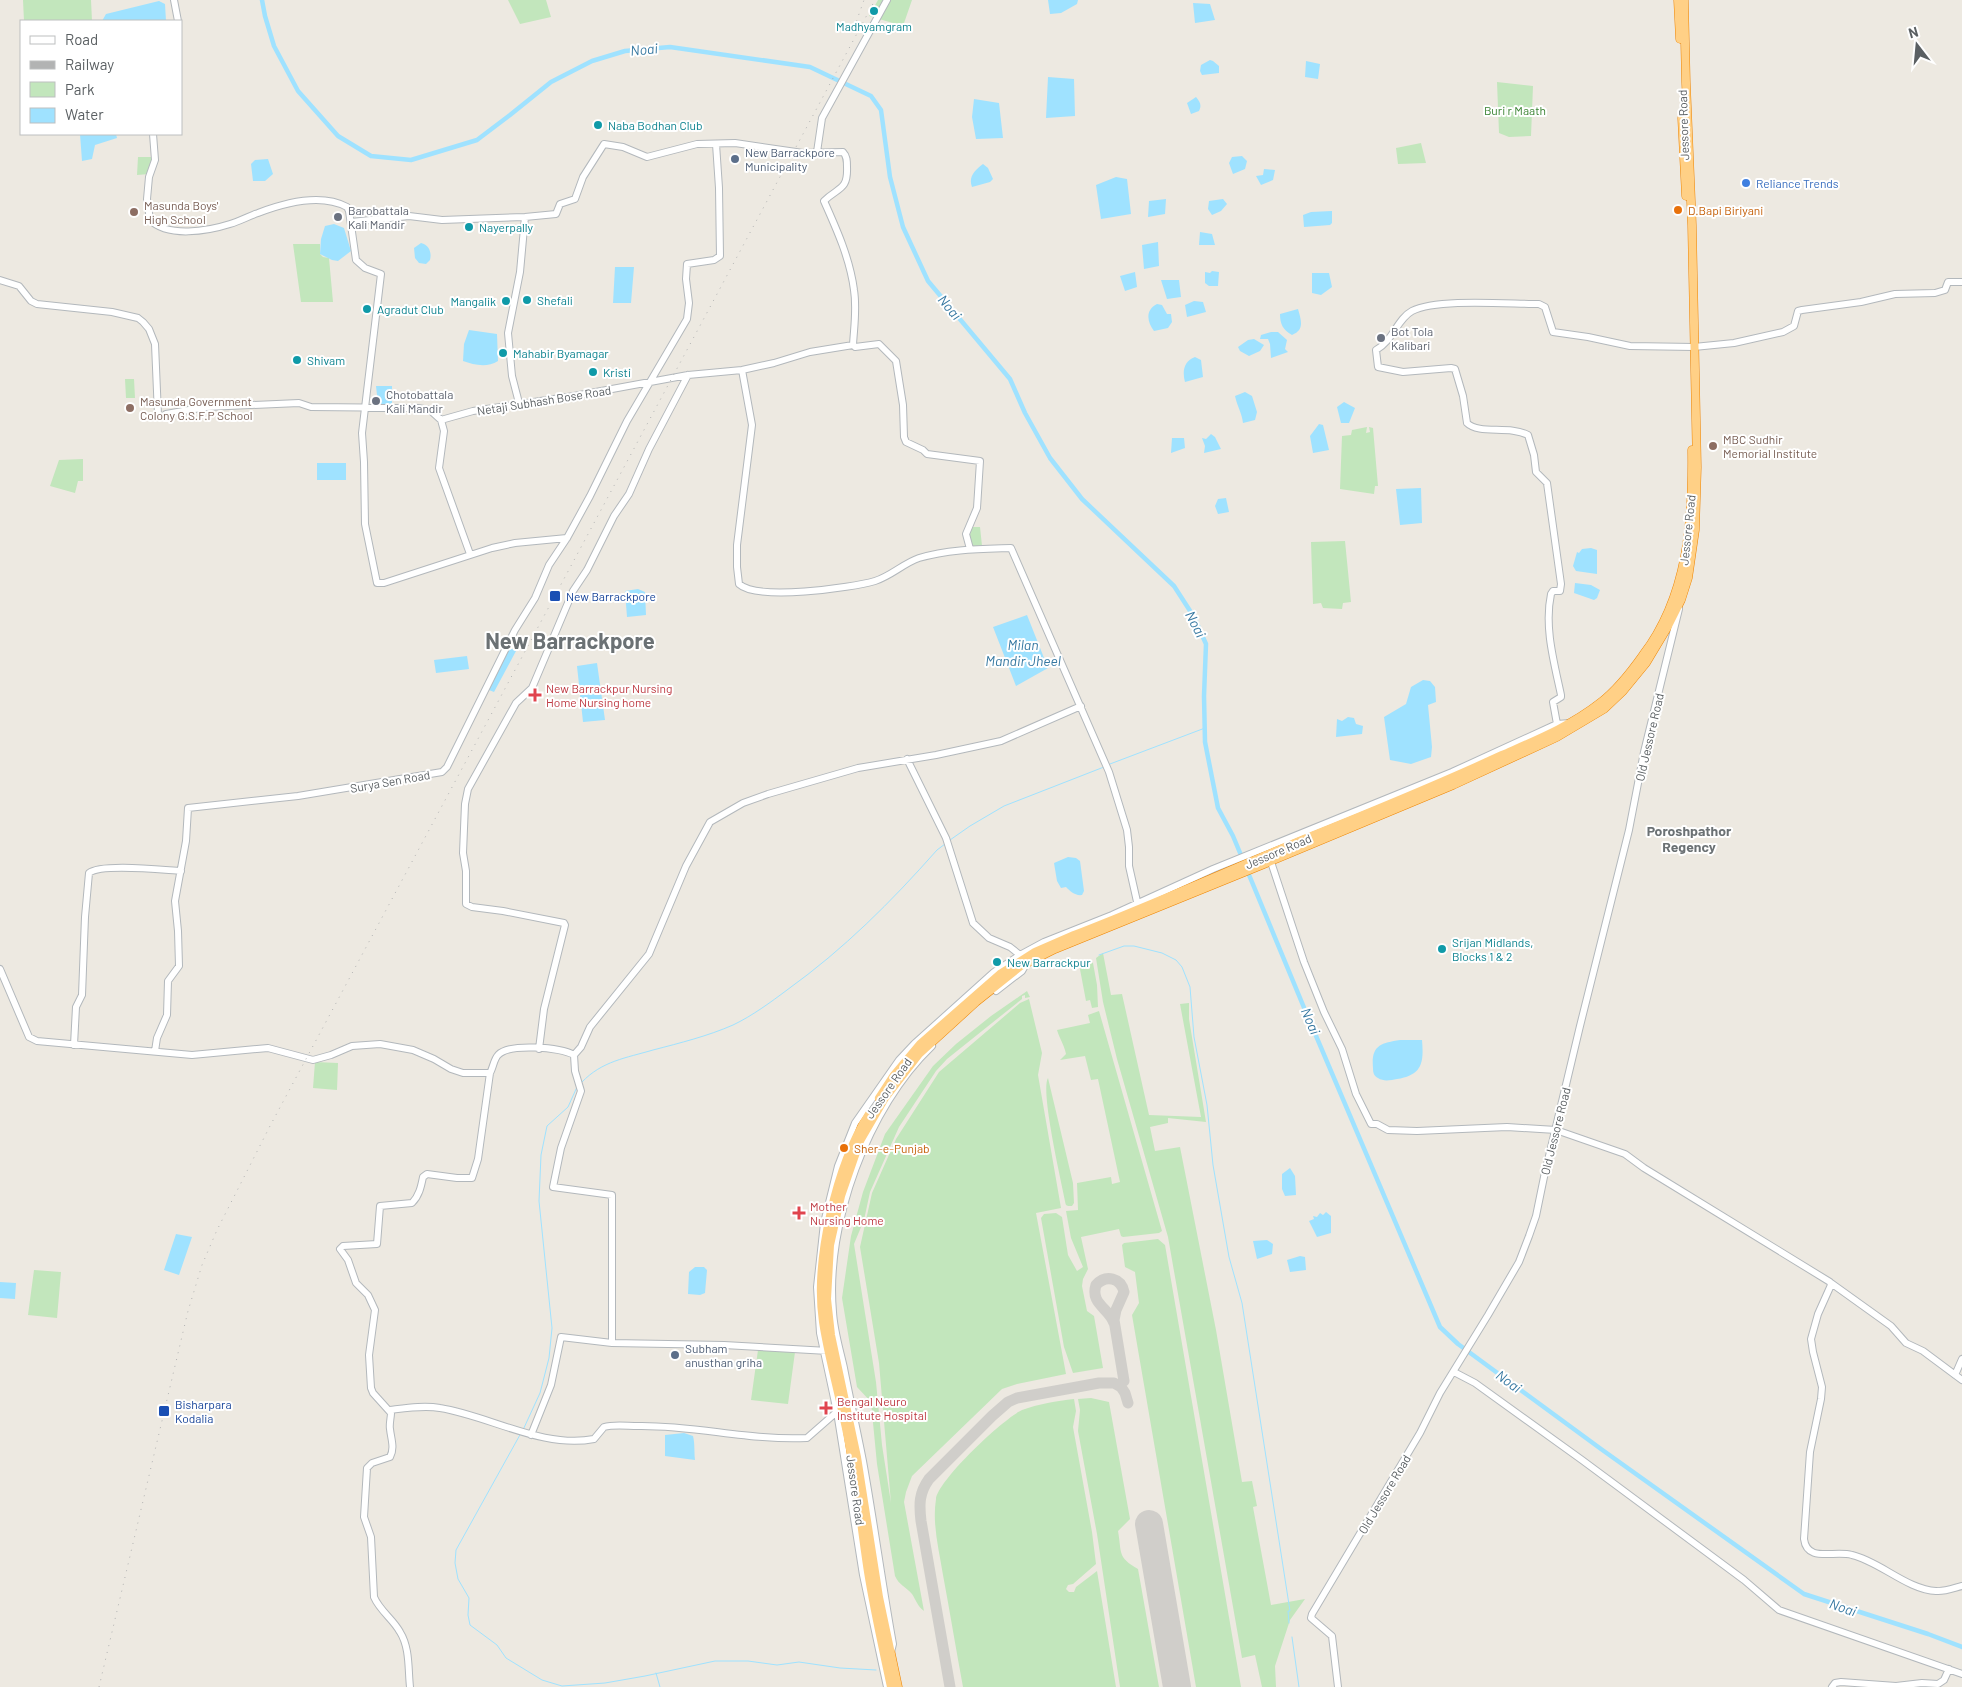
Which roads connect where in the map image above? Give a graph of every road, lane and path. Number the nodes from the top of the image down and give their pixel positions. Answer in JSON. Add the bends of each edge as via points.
{"nodes":[{"id":1,"x":174,"y":0,"type":"edge"},
{"id":2,"x":887,"y":0,"type":"edge"},
{"id":3,"x":1678,"y":0,"type":"edge"},
{"id":4,"x":1684,"y":0,"type":"edge"},
{"id":5,"x":178,"y":20,"type":"edge"},
{"id":6,"x":153,"y":135,"type":"edge"},
{"id":7,"x":716,"y":144,"type":"junction"},
{"id":8,"x":817,"y":152,"type":"junction"},
{"id":9,"x":524,"y":217,"type":"junction"},
{"id":10,"x":351,"y":222,"type":"junction"},
{"id":11,"x":0,"y":280,"type":"edge"},
{"id":12,"x":1962,"y":282,"type":"edge"},
{"id":13,"x":853,"y":345,"type":"junction"},
{"id":14,"x":1692,"y":347,"type":"junction"},
{"id":15,"x":742,"y":370,"type":"junction"},
{"id":16,"x":688,"y":375,"type":"junction"},
{"id":17,"x":648,"y":383,"type":"junction"},
{"id":18,"x":520,"y":404,"type":"junction"},
{"id":19,"x":365,"y":406,"type":"junction"},
{"id":20,"x":166,"y":414,"type":"dead end"},
{"id":21,"x":158,"y":415,"type":"dead end"},
{"id":22,"x":441,"y":420,"type":"junction"},
{"id":23,"x":1692,"y":528,"type":"junction"},
{"id":24,"x":567,"y":538,"type":"junction"},
{"id":25,"x":970,"y":549,"type":"junction"},
{"id":26,"x":470,"y":554,"type":"junction"},
{"id":27,"x":1681,"y":600,"type":"junction"},
{"id":28,"x":1648,"y":655,"type":"junction"},
{"id":29,"x":1081,"y":706,"type":"junction"},
{"id":30,"x":1571,"y":723,"type":"junction"},
{"id":31,"x":1558,"y":724,"type":"junction"},
{"id":32,"x":908,"y":759,"type":"junction"},
{"id":33,"x":1422,"y":788,"type":"junction"},
{"id":34,"x":1269,"y":856,"type":"junction"},
{"id":35,"x":181,"y":871,"type":"junction"},
{"id":36,"x":1138,"y":909,"type":"junction"},
{"id":37,"x":1020,"y":955,"type":"junction"},
{"id":38,"x":1026,"y":964,"type":"junction"},
{"id":39,"x":0,"y":969,"type":"edge"},
{"id":40,"x":74,"y":1044,"type":"junction"},
{"id":41,"x":539,"y":1049,"type":"junction"},
{"id":42,"x":155,"y":1051,"type":"junction"},
{"id":43,"x":574,"y":1055,"type":"junction"},
{"id":44,"x":490,"y":1073,"type":"junction"},
{"id":45,"x":1556,"y":1130,"type":"junction"},
{"id":46,"x":1831,"y":1283,"type":"junction"},
{"id":47,"x":612,"y":1343,"type":"junction"},
{"id":48,"x":827,"y":1351,"type":"junction"},
{"id":49,"x":1962,"y":1359,"type":"edge"},
{"id":50,"x":1454,"y":1372,"type":"junction"},
{"id":51,"x":1955,"y":1375,"type":"junction"},
{"id":52,"x":1962,"y":1380,"type":"edge"},
{"id":53,"x":842,"y":1409,"type":"junction"},
{"id":54,"x":390,"y":1410,"type":"junction"},
{"id":55,"x":530,"y":1435,"type":"junction"},
{"id":56,"x":1962,"y":1586,"type":"edge"},
{"id":57,"x":891,"y":1653,"type":"junction"},
{"id":58,"x":1949,"y":1669,"type":"junction"},
{"id":59,"x":1962,"y":1674,"type":"edge"},
{"id":60,"x":410,"y":1687,"type":"edge"},
{"id":61,"x":889,"y":1687,"type":"edge"},
{"id":62,"x":898,"y":1687,"type":"edge"},
{"id":63,"x":1338,"y":1687,"type":"edge"},
{"id":64,"x":1832,"y":1687,"type":"edge"}],
"edges":[{"from":1,"to":5,"type":"street"},
{"from":2,"to":8,"type":"street","via":[[822,118]]},
{"from":3,"to":14,"type":"highway","name":"Jessore Road"},
{"from":4,"to":14,"type":"highway","name":"Jessore Road","via":[[1692,225]]},
{"from":6,"to":10,"type":"street","via":[[155,160],[149,177],[147,205],[150,220],[161,228],[191,231],[215,228],[285,204],[311,201],[333,201],[343,205],[349,211]]},
{"from":7,"to":8,"type":"street"},
{"from":7,"to":9,"type":"street","via":[[697,144],[647,157],[623,146],[604,144],[583,177],[574,199],[560,204],[556,214]]},
{"from":7,"to":17,"type":"street","name":"Surya Sen Road","via":[[720,256],[687,264],[690,303],[687,319]]},
{"from":8,"to":13,"type":"street","via":[[843,152],[846,157],[846,184],[824,201],[848,259],[856,316]]},
{"from":9,"to":10,"type":"street","via":[[442,220],[409,216]]},
{"from":9,"to":18,"type":"street","via":[[520,272],[508,333],[512,376]]},
{"from":10,"to":19,"type":"street","via":[[356,260],[365,268],[381,274]]},
{"from":11,"to":21,"type":"street","via":[[18,286],[37,304],[81,307],[138,318],[155,344]]},
{"from":12,"to":14,"type":"street","via":[[1948,282],[1945,290],[1935,293],[1895,294],[1802,310],[1796,314],[1794,326],[1783,332],[1734,343]]},
{"from":13,"to":15,"type":"street","name":"Netaji Subhash Bose Road","via":[[810,352]]},
{"from":13,"to":25,"type":"street","name":"Netaji Subhash Bose Road","via":[[880,344],[896,361],[906,442],[927,454],[980,461],[977,508],[966,534]]},
{"from":14,"to":23,"type":"highway","name":"Jessore Road","via":[[1697,467]]},
{"from":14,"to":31,"type":"street","via":[[1630,346],[1553,332],[1545,307],[1539,304],[1470,304],[1414,310],[1402,320],[1384,346],[1376,350],[1378,367],[1393,371],[1455,370],[1469,425],[1480,430],[1504,429],[1529,437],[1536,472],[1545,479],[1549,488],[1561,584],[1560,590],[1552,591],[1548,616],[1561,695],[1553,702]]},
{"from":15,"to":16,"type":"street","name":"Netaji Subhash Bose Road"},
{"from":15,"to":25,"type":"street","via":[[752,425],[737,545],[738,579],[742,587],[795,593],[851,586],[876,580],[917,558]]},
{"from":16,"to":17,"type":"street","name":"Netaji Subhash Bose Road"},
{"from":16,"to":41,"type":"street","via":[[629,494],[573,591],[532,688],[516,703],[468,789],[463,853],[466,904],[565,925],[544,1009]]},
{"from":17,"to":18,"type":"street","name":"Netaji Subhash Bose Road"},
{"from":17,"to":24,"type":"street","name":"Surya Sen Road"},
{"from":18,"to":22,"type":"street","name":"Netaji Subhash Bose Road"},
{"from":19,"to":20,"type":"street","via":[[274,404],[206,407]]},
{"from":19,"to":22,"type":"street","via":[[430,410]]},
{"from":19,"to":26,"type":"street","via":[[362,433],[365,521],[377,583]]},
{"from":22,"to":26,"type":"street","via":[[444,431],[439,468]]},
{"from":23,"to":27,"type":"highway","via":[[1690,570]]},
{"from":23,"to":28,"type":"highway","name":"Jessore Road","via":[[1681,577]]},
{"from":24,"to":26,"type":"street","via":[[515,543]]},
{"from":24,"to":35,"type":"street","name":"Surya Sen Road","via":[[549,565],[445,770],[350,788],[189,807]]},
{"from":25,"to":29,"type":"street","via":[[1013,549]]},
{"from":27,"to":28,"type":"highway"},
{"from":27,"to":45,"type":"street","name":"Old Jessore Road"},
{"from":28,"to":30,"type":"highway","name":"Jessore Road","via":[[1602,702]]},
{"from":28,"to":34,"type":"highway","via":[[1623,691],[1604,709],[1572,730],[1461,781]]},
{"from":29,"to":32,"type":"street","via":[[1000,741]]},
{"from":29,"to":36,"type":"street","via":[[1105,761],[1127,830],[1129,866]]},
{"from":30,"to":31,"type":"street"},
{"from":30,"to":33,"type":"highway","name":"Jessore Road"},
{"from":31,"to":33,"type":"street"},
{"from":32,"to":37,"type":"street","via":[[946,838],[973,923],[989,938]]},
{"from":32,"to":43,"type":"street","via":[[858,768],[768,794],[743,803],[710,822],[685,869],[649,954],[590,1027]]},
{"from":33,"to":34,"type":"highway","name":"Jessore Road"},
{"from":34,"to":36,"type":"highway","name":"Jessore Road","via":[[1238,872]]},
{"from":34,"to":36,"type":"street","via":[[1257,852],[1228,863]]},
{"from":34,"to":45,"type":"street","via":[[1304,962],[1370,1124],[1378,1124],[1388,1130],[1417,1131],[1507,1127]]},
{"from":35,"to":40,"type":"street","via":[[115,867],[89,873],[82,995],[76,1007]]},
{"from":35,"to":42,"type":"street","via":[[174,908],[179,966],[168,981],[168,1015],[156,1038]]},
{"from":36,"to":37,"type":"street","via":[[1044,942]]},
{"from":36,"to":38,"type":"highway"},
{"from":36,"to":48,"type":"highway","name":"Jessore Road","via":[[1046,947],[1008,968],[920,1044],[887,1084],[853,1142],[829,1223],[821,1285]]},
{"from":37,"to":48,"type":"street","via":[[994,972],[914,1044],[855,1122],[838,1166],[818,1261],[820,1333]]},
{"from":38,"to":53,"type":"highway","via":[[1002,980],[919,1054],[885,1098],[860,1141],[841,1196],[827,1264],[829,1320]]},
{"from":38,"to":57,"type":"street","via":[[1022,972],[965,1015],[929,1049],[881,1114],[867,1138],[849,1187],[833,1260],[833,1313],[863,1461],[893,1644]]},
{"from":39,"to":40,"type":"street","via":[[29,1037],[37,1041]]},
{"from":40,"to":42,"type":"street"},
{"from":41,"to":43,"type":"street"},
{"from":41,"to":44,"type":"street","via":[[517,1048],[503,1052],[496,1057]]},
{"from":42,"to":44,"type":"street","via":[[196,1055],[268,1048],[313,1060],[352,1046],[380,1044],[413,1050],[463,1073]]},
{"from":43,"to":47,"type":"street","via":[[580,1092],[552,1187],[612,1195]]},
{"from":44,"to":54,"type":"street","via":[[478,1159],[472,1178],[427,1174],[412,1203],[380,1206],[377,1244],[343,1246],[340,1249],[348,1260],[356,1284],[368,1295],[375,1310],[369,1355],[370,1388]]},
{"from":45,"to":46,"type":"street","via":[[1624,1154]]},
{"from":45,"to":50,"type":"street","name":"Old Jessore Road","via":[[1529,1236],[1518,1262]]},
{"from":46,"to":51,"type":"street","via":[[1891,1326],[1906,1342]]},
{"from":46,"to":56,"type":"street","via":[[1811,1339],[1822,1393],[1810,1452],[1805,1548],[1816,1554],[1852,1554],[1909,1583],[1936,1592]]},
{"from":47,"to":48,"type":"street"},
{"from":47,"to":55,"type":"street","via":[[561,1337],[552,1385]]},
{"from":48,"to":53,"type":"highway","name":"Jessore Road"},
{"from":49,"to":51,"type":"street"},
{"from":50,"to":58,"type":"street","via":[[1475,1383],[1582,1460],[1744,1580],[1779,1610]]},
{"from":50,"to":63,"type":"street","name":"Old Jessore Road","via":[[1312,1614],[1315,1623],[1332,1636]]},
{"from":51,"to":52,"type":"street"},
{"from":53,"to":55,"type":"street","via":[[807,1438],[658,1425],[606,1426],[594,1439],[586,1440]]},
{"from":53,"to":57,"type":"highway","via":[[857,1457],[874,1573]]},
{"from":53,"to":61,"type":"highway","name":"Jessore Road"},
{"from":54,"to":55,"type":"street","via":[[438,1408]]},
{"from":54,"to":60,"type":"street","via":[[392,1453],[367,1468],[364,1517],[371,1537],[374,1596],[401,1632],[408,1653]]},
{"from":57,"to":62,"type":"highway"},
{"from":58,"to":59,"type":"street"},
{"from":58,"to":64,"type":"street","via":[[1938,1684],[1896,1686],[1841,1682]]}]}
